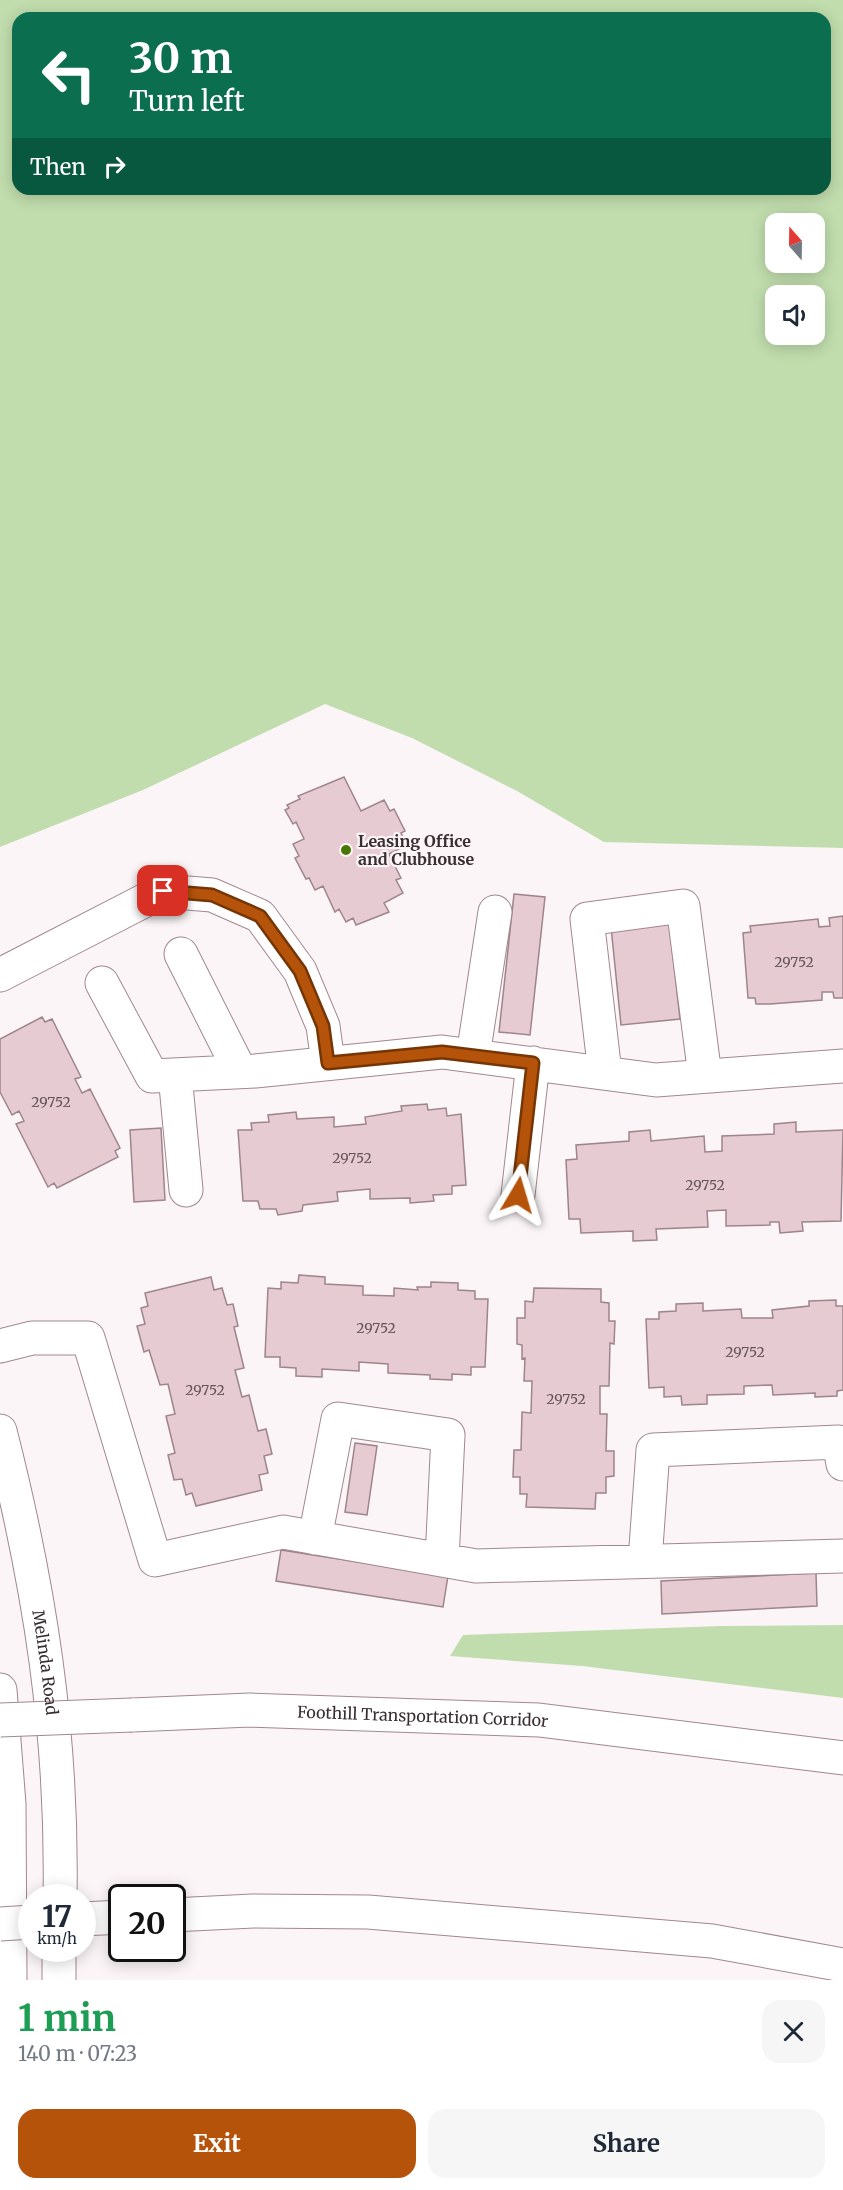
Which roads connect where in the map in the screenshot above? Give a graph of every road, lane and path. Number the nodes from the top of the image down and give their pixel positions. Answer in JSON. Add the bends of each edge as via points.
{"nodes":[{"id":1,"x":495,"y":912,"type":"dead end"},
{"id":2,"x":181,"y":954,"type":"dead end"},
{"id":3,"x":0,"y":975,"type":"edge"},
{"id":4,"x":102,"y":983,"type":"dead end"},
{"id":5,"x":473,"y":1056,"type":"junction"},
{"id":6,"x":328,"y":1063,"type":"junction"},
{"id":7,"x":533,"y":1063,"type":"junction"},
{"id":8,"x":843,"y":1066,"type":"edge"},
{"id":9,"x":240,"y":1071,"type":"junction"},
{"id":10,"x":605,"y":1073,"type":"junction"},
{"id":11,"x":175,"y":1075,"type":"junction"},
{"id":12,"x":705,"y":1076,"type":"junction"},
{"id":13,"x":186,"y":1190,"type":"dead end"},
{"id":14,"x":518,"y":1195,"type":"dead end"},
{"id":15,"x":0,"y":1346,"type":"edge"},
{"id":16,"x":0,"y":1431,"type":"edge"},
{"id":17,"x":843,"y":1464,"type":"edge"},
{"id":18,"x":315,"y":1538,"type":"junction"},
{"id":19,"x":843,"y":1556,"type":"edge"},
{"id":20,"x":442,"y":1560,"type":"junction"},
{"id":21,"x":645,"y":1562,"type":"junction"},
{"id":22,"x":0,"y":1690,"type":"edge"},
{"id":23,"x":0,"y":1720,"type":"edge"},
{"id":24,"x":843,"y":1758,"type":"edge"},
{"id":25,"x":60,"y":1884,"type":"edge"},
{"id":26,"x":186,"y":1914,"type":"edge"},
{"id":27,"x":18,"y":1923,"type":"edge"},
{"id":28,"x":0,"y":1924,"type":"edge"},
{"id":29,"x":59,"y":1962,"type":"edge"},
{"id":30,"x":843,"y":1965,"type":"edge"},
{"id":31,"x":10,"y":1980,"type":"edge"},
{"id":32,"x":59,"y":1980,"type":"edge"}],
"edges":[{"from":1,"to":5,"type":"main road"},
{"from":2,"to":9,"type":"main road"},
{"from":3,"to":6,"type":"main road","via":[[163,891],[212,895],[260,916],[300,971],[323,1026]]},
{"from":4,"to":11,"type":"main road","via":[[152,1076]]},
{"from":5,"to":6,"type":"main road","via":[[442,1052]]},
{"from":5,"to":7,"type":"main road"},
{"from":6,"to":9,"type":"main road"},
{"from":7,"to":10,"type":"main road"},
{"from":7,"to":14,"type":"main road"},
{"from":8,"to":12,"type":"main road"},
{"from":9,"to":11,"type":"main road"},
{"from":10,"to":12,"type":"main road","via":[[656,1080]]},
{"from":10,"to":12,"type":"main road","via":[[587,920],[683,906]]},
{"from":11,"to":13,"type":"main road"},
{"from":15,"to":18,"type":"main road","via":[[32,1338],[88,1338],[155,1560],[283,1532]]},
{"from":16,"to":25,"type":"main road","name":"Melinda Road","via":[[44,1635],[60,1788]]},
{"from":17,"to":21,"type":"main road","via":[[839,1442],[653,1450]]},
{"from":18,"to":20,"type":"main road"},
{"from":18,"to":20,"type":"main road","via":[[338,1419],[448,1434]]},
{"from":19,"to":21,"type":"main road"},
{"from":20,"to":21,"type":"main road","via":[[476,1566]]},
{"from":22,"to":31,"type":"main road","via":[[9,1804]]},
{"from":23,"to":24,"type":"main road","name":"Foothill Transportation Corridor","bridge":true,"via":[[250,1710],[539,1720]]},
{"from":26,"to":30,"type":"main road","via":[[368,1912],[712,1941]]},
{"from":27,"to":28,"type":"main road","bridge":true},
{"from":29,"to":32,"type":"main road"}]}
